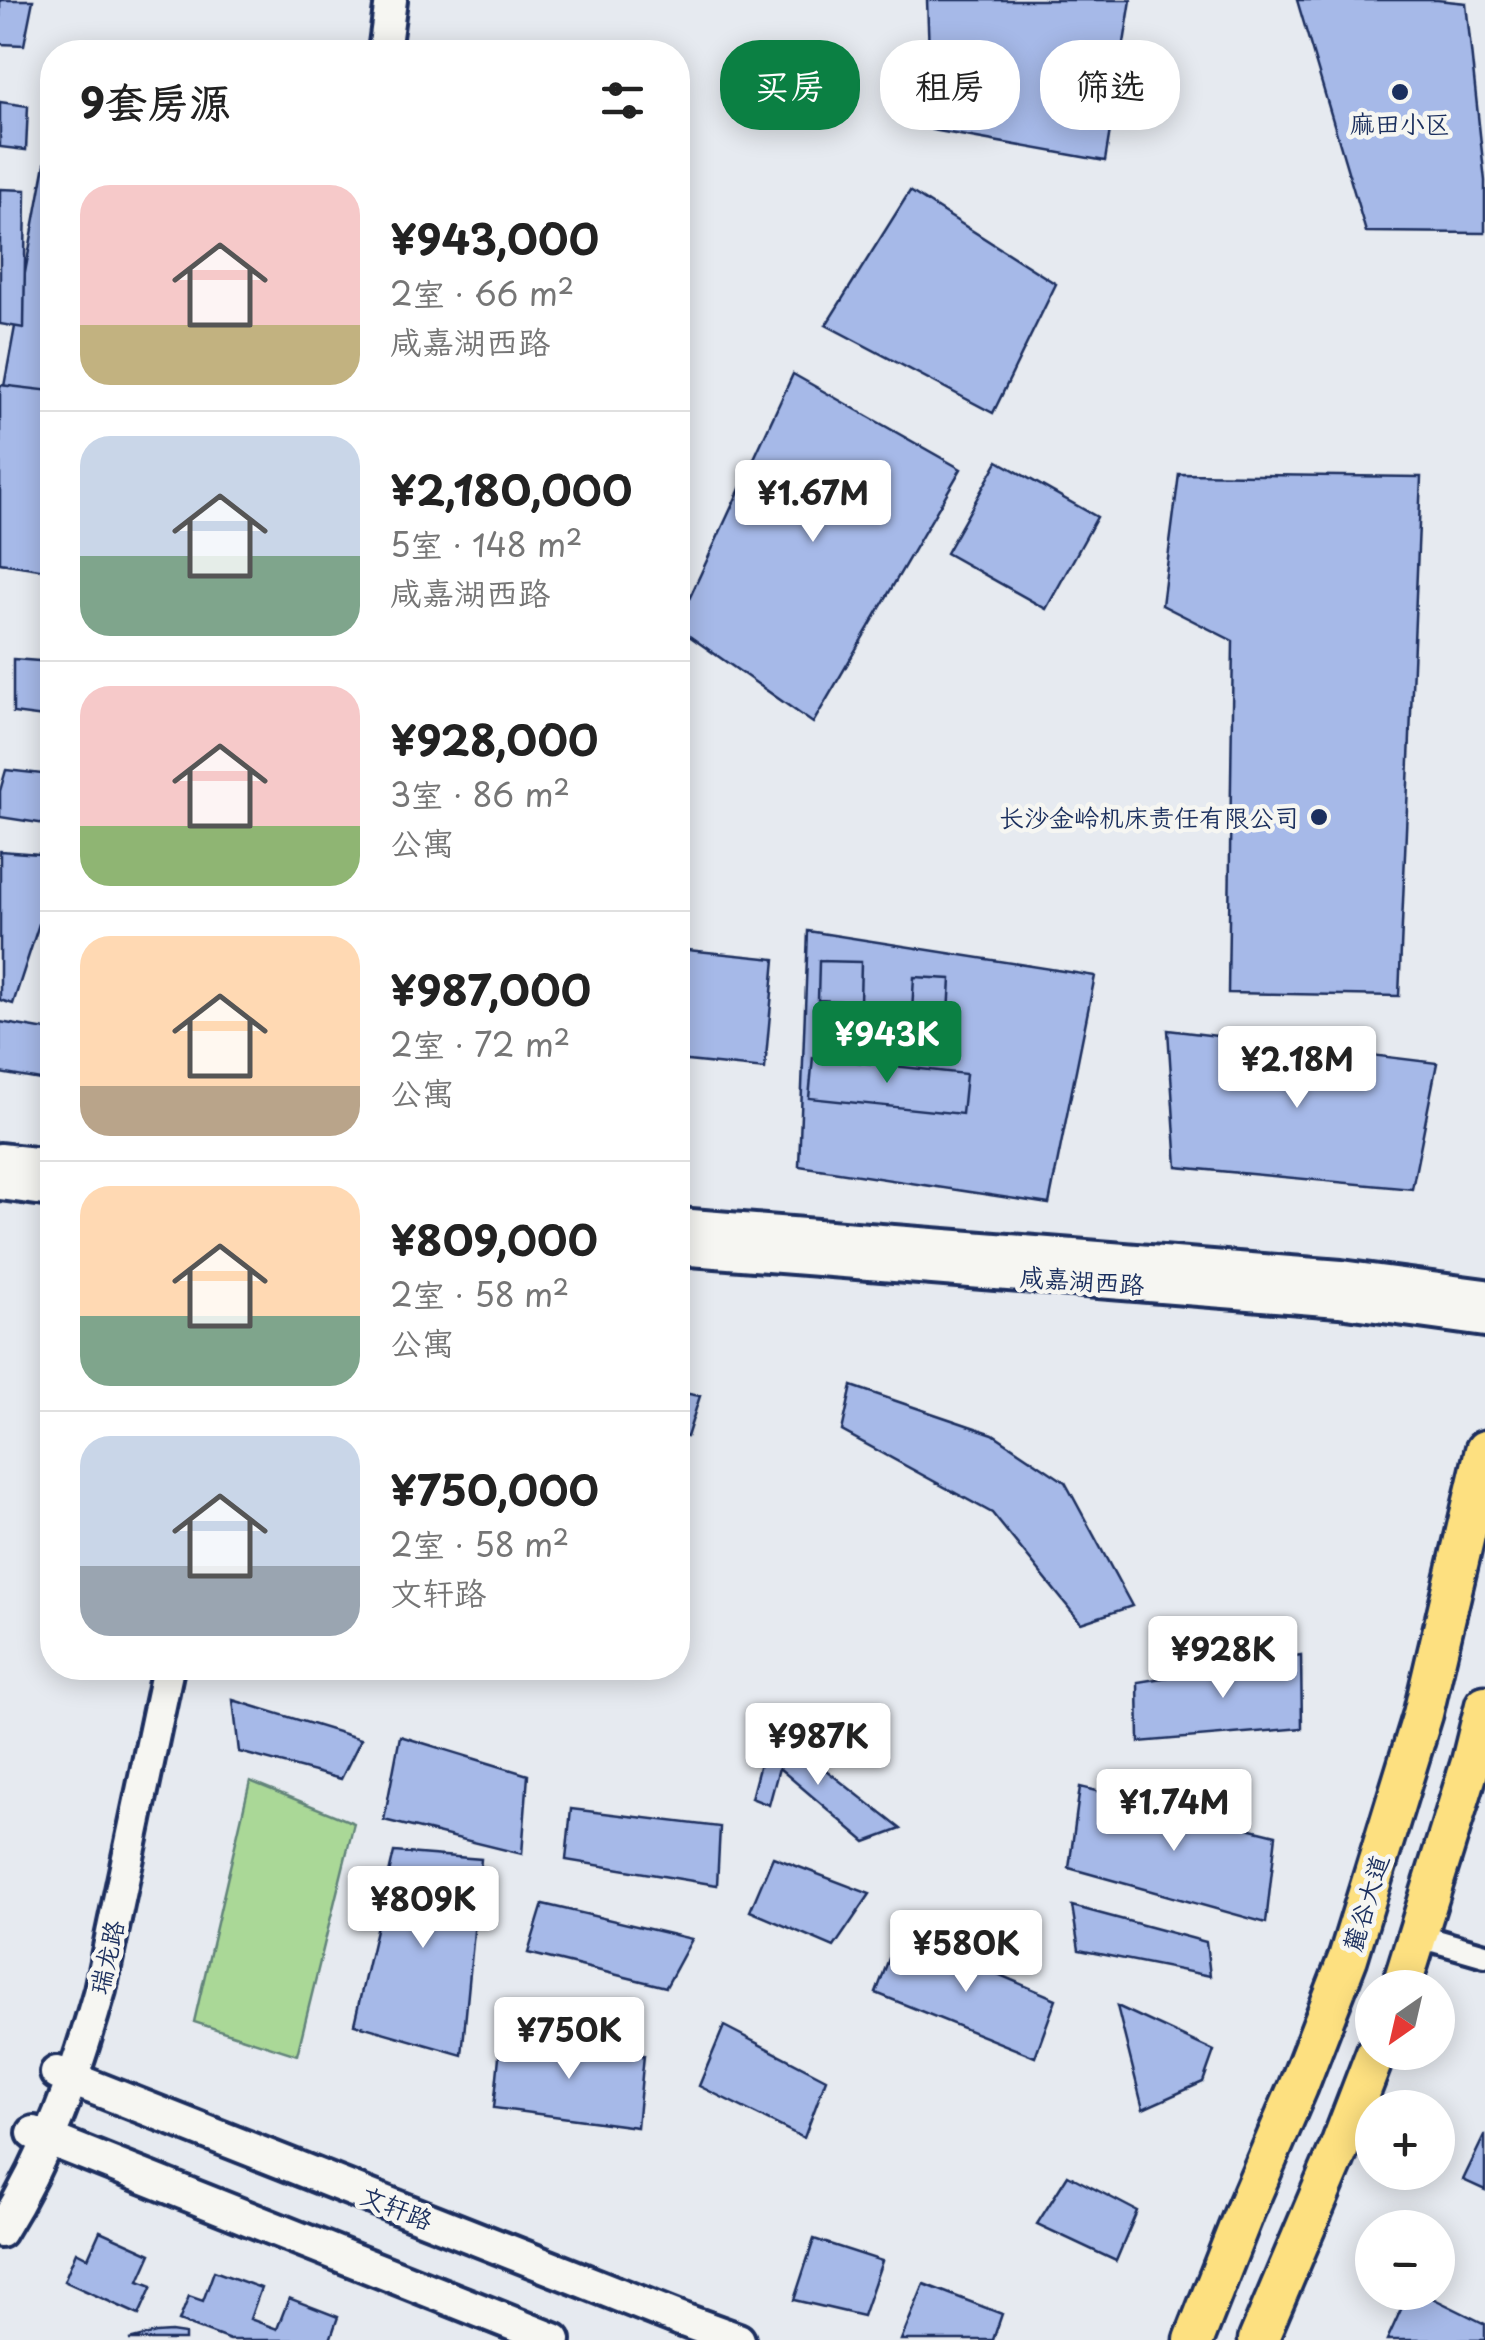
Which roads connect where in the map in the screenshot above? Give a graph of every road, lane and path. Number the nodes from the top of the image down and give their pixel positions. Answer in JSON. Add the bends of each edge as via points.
{"nodes":[{"id":1,"x":376,"y":0,"type":"edge"},
{"id":2,"x":391,"y":0,"type":"edge"},
{"id":3,"x":371,"y":40,"type":"edge"},
{"id":4,"x":386,"y":40,"type":"edge"},
{"id":5,"x":0,"y":1160,"type":"edge"},
{"id":6,"x":40,"y":1165,"type":"edge"},
{"id":7,"x":0,"y":1183,"type":"edge"},
{"id":8,"x":40,"y":1188,"type":"edge"},
{"id":9,"x":690,"y":1226,"type":"edge"},
{"id":10,"x":690,"y":1249,"type":"edge"},
{"id":11,"x":1485,"y":1296,"type":"edge"},
{"id":12,"x":1485,"y":1320,"type":"edge"},
{"id":13,"x":1485,"y":1450,"type":"edge"},
{"id":14,"x":151,"y":1680,"type":"edge"},
{"id":15,"x":165,"y":1680,"type":"edge"},
{"id":16,"x":1485,"y":1705,"type":"edge"},
{"id":17,"x":1418,"y":1936,"type":"junction"},
{"id":18,"x":1485,"y":1955,"type":"edge"},
{"id":19,"x":1407,"y":1970,"type":"edge"},
{"id":20,"x":1369,"y":2070,"type":"edge"},
{"id":21,"x":65,"y":2076,"type":"junction"},
{"id":22,"x":42,"y":2137,"type":"junction"},
{"id":23,"x":0,"y":2198,"type":"edge"},
{"id":24,"x":0,"y":2232,"type":"edge"},
{"id":25,"x":1192,"y":2337,"type":"edge"},
{"id":26,"x":554,"y":2340,"type":"edge"},
{"id":27,"x":736,"y":2340,"type":"edge"},
{"id":28,"x":1258,"y":2340,"type":"edge"}],
"edges":[{"from":1,"to":3,"type":"street"},
{"from":2,"to":4,"type":"street"},
{"from":5,"to":6,"type":"main road"},
{"from":7,"to":8,"type":"main road"},
{"from":9,"to":11,"type":"main road","name":"咸嘉湖西路","via":[[1342,1277]]},
{"from":10,"to":12,"type":"main road","name":"咸嘉湖西路","via":[[1339,1300]]},
{"from":13,"to":25,"type":"main road","name":"麓谷大道","via":[[1423,1714],[1348,1958]]},
{"from":14,"to":21,"type":"street","name":"瑞龙路"},
{"from":15,"to":21,"type":"street","name":"瑞龙路","via":[[100,1990]]},
{"from":16,"to":17,"type":"main road"},
{"from":17,"to":18,"type":"street"},
{"from":17,"to":19,"type":"main road"},
{"from":20,"to":28,"type":"main road"},
{"from":21,"to":22,"type":"street","name":"瑞龙路"},
{"from":21,"to":27,"type":"main road","name":"文轩路"},
{"from":22,"to":23,"type":"street","name":"瑞龙路"},
{"from":22,"to":24,"type":"street","name":"瑞龙路","via":[[28,2187]]},
{"from":22,"to":26,"type":"main road"}]}
